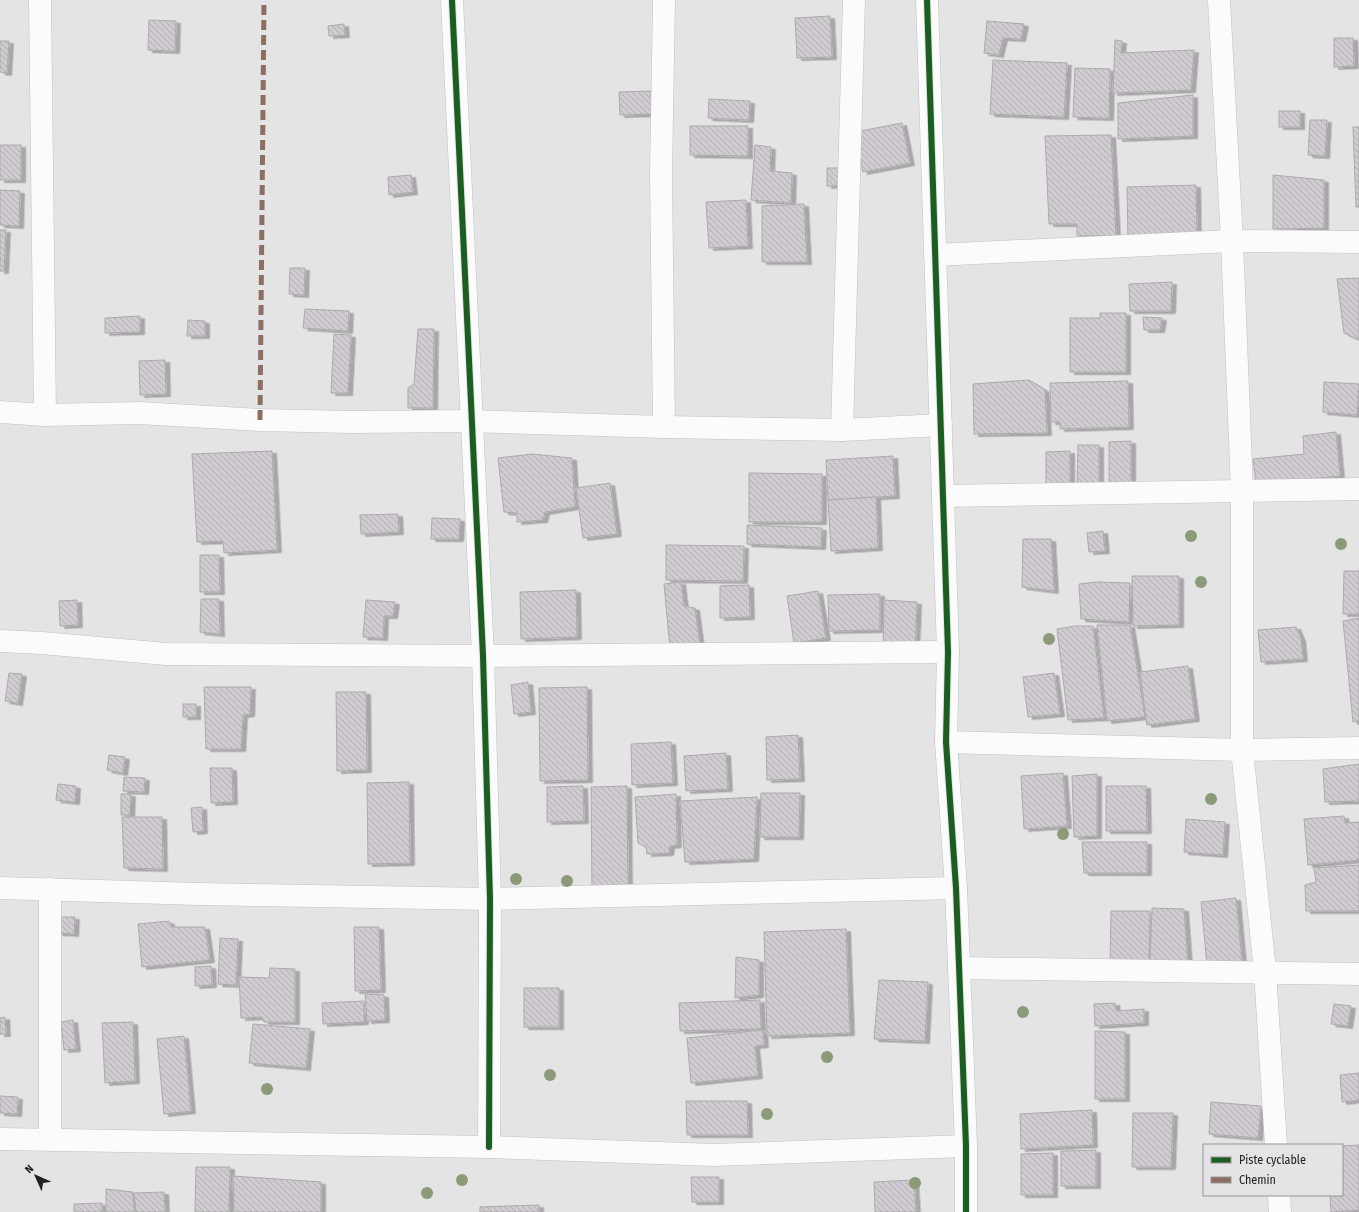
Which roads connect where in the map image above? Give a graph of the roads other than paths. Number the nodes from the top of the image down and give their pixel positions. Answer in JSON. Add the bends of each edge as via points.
{"nodes":[{"id":1,"x":40,"y":0,"type":"edge"},
{"id":2,"x":452,"y":0,"type":"edge"},
{"id":3,"x":664,"y":0,"type":"edge"},
{"id":4,"x":854,"y":0,"type":"edge"},
{"id":5,"x":927,"y":0,"type":"edge"},
{"id":6,"x":1219,"y":0,"type":"edge"},
{"id":7,"x":1232,"y":241,"type":"junction"},
{"id":8,"x":1359,"y":242,"type":"edge"},
{"id":9,"x":935,"y":255,"type":"junction"},
{"id":10,"x":0,"y":412,"type":"edge"},
{"id":11,"x":44,"y":415,"type":"junction"},
{"id":12,"x":471,"y":421,"type":"junction"},
{"id":13,"x":941,"y":425,"type":"junction"},
{"id":14,"x":664,"y":427,"type":"junction"},
{"id":15,"x":842,"y":430,"type":"junction"},
{"id":16,"x":1359,"y":489,"type":"edge"},
{"id":17,"x":1242,"y":490,"type":"junction"},
{"id":18,"x":943,"y":496,"type":"junction"},
{"id":19,"x":0,"y":641,"type":"edge"},
{"id":20,"x":948,"y":652,"type":"junction"},
{"id":21,"x":483,"y":656,"type":"junction"},
{"id":22,"x":946,"y":742,"type":"junction"},
{"id":23,"x":1359,"y":748,"type":"edge"},
{"id":24,"x":1242,"y":750,"type":"junction"},
{"id":25,"x":0,"y":888,"type":"edge"},
{"id":26,"x":956,"y":888,"type":"junction"},
{"id":27,"x":50,"y":889,"type":"junction"},
{"id":28,"x":490,"y":899,"type":"junction"},
{"id":29,"x":959,"y":968,"type":"junction"},
{"id":30,"x":1265,"y":971,"type":"junction"},
{"id":31,"x":1359,"y":974,"type":"edge"},
{"id":32,"x":0,"y":1139,"type":"edge"},
{"id":33,"x":50,"y":1140,"type":"junction"},
{"id":34,"x":1276,"y":1144,"type":"edge"},
{"id":35,"x":966,"y":1146,"type":"junction"},
{"id":36,"x":489,"y":1147,"type":"junction"},
{"id":37,"x":1279,"y":1196,"type":"edge"},
{"id":38,"x":966,"y":1212,"type":"edge"},
{"id":39,"x":1280,"y":1212,"type":"edge"}],
"edges":[{"from":1,"to":11,"type":"street"},
{"from":2,"to":12,"type":"street"},
{"from":3,"to":14,"type":"street","via":[[661,173]]},
{"from":4,"to":15,"type":"street"},
{"from":5,"to":9,"type":"street"},
{"from":6,"to":7,"type":"street"},
{"from":7,"to":8,"type":"street"},
{"from":7,"to":9,"type":"street"},
{"from":7,"to":17,"type":"street"},
{"from":9,"to":13,"type":"street"},
{"from":10,"to":11,"type":"street"},
{"from":11,"to":12,"type":"street","via":[[139,412],[260,420]]},
{"from":12,"to":14,"type":"street"},
{"from":12,"to":21,"type":"street"},
{"from":13,"to":15,"type":"street"},
{"from":13,"to":18,"type":"street"},
{"from":14,"to":15,"type":"street"},
{"from":16,"to":17,"type":"street"},
{"from":17,"to":18,"type":"street"},
{"from":17,"to":24,"type":"street"},
{"from":18,"to":20,"type":"street"},
{"from":19,"to":21,"type":"street","via":[[166,654]]},
{"from":20,"to":21,"type":"street"},
{"from":20,"to":22,"type":"street"},
{"from":21,"to":28,"type":"street"},
{"from":22,"to":24,"type":"street"},
{"from":22,"to":26,"type":"street"},
{"from":23,"to":24,"type":"street"},
{"from":24,"to":30,"type":"street"},
{"from":25,"to":27,"type":"street"},
{"from":26,"to":28,"type":"street"},
{"from":26,"to":29,"type":"street"},
{"from":27,"to":28,"type":"street"},
{"from":27,"to":33,"type":"street"},
{"from":28,"to":36,"type":"street"},
{"from":29,"to":30,"type":"street"},
{"from":29,"to":35,"type":"street"},
{"from":30,"to":31,"type":"street"},
{"from":30,"to":34,"type":"street"},
{"from":32,"to":33,"type":"street"},
{"from":33,"to":36,"type":"street"},
{"from":35,"to":36,"type":"street","via":[[715,1155]]},
{"from":35,"to":38,"type":"street"},
{"from":37,"to":39,"type":"street"}]}
